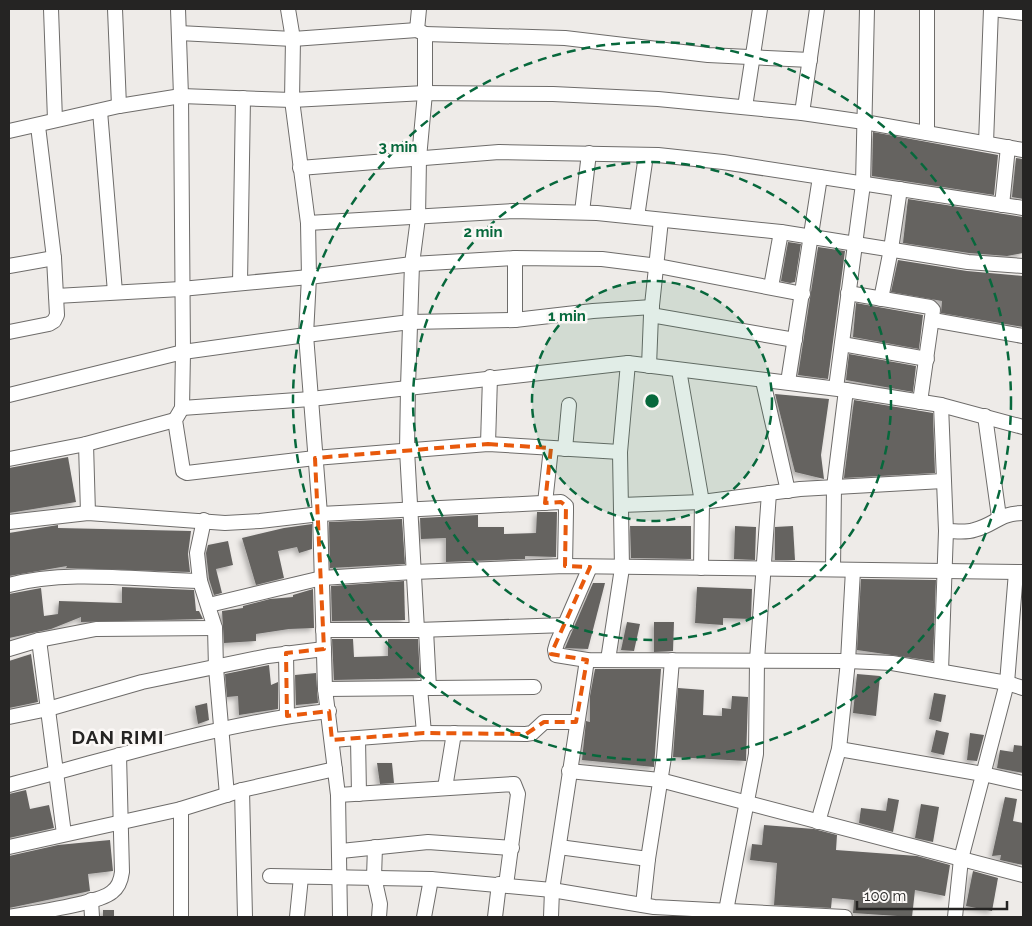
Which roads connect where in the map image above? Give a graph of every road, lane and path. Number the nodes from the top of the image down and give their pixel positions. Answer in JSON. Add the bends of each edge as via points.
{"nodes":[{"id":1,"x":51,"y":9,"type":"edge"},
{"id":2,"x":115,"y":9,"type":"edge"},
{"id":3,"x":178,"y":9,"type":"edge"},
{"id":4,"x":288,"y":9,"type":"edge"},
{"id":5,"x":419,"y":9,"type":"edge"},
{"id":6,"x":760,"y":9,"type":"edge"},
{"id":7,"x":817,"y":9,"type":"edge"},
{"id":8,"x":867,"y":9,"type":"edge"},
{"id":9,"x":928,"y":9,"type":"edge"},
{"id":10,"x":992,"y":9,"type":"edge"},
{"id":11,"x":1021,"y":11,"type":"edge"},
{"id":12,"x":421,"y":32,"type":"junction"},
{"id":13,"x":179,"y":33,"type":"junction"},
{"id":14,"x":293,"y":39,"type":"junction"},
{"id":15,"x":752,"y":57,"type":"junction"},
{"id":16,"x":810,"y":60,"type":"junction"},
{"id":17,"x":425,"y":93,"type":"junction"},
{"id":18,"x":181,"y":96,"type":"junction"},
{"id":19,"x":243,"y":98,"type":"junction"},
{"id":20,"x":292,"y":100,"type":"junction"},
{"id":21,"x":120,"y":106,"type":"junction"},
{"id":22,"x":745,"y":107,"type":"junction"},
{"id":23,"x":100,"y":111,"type":"junction"},
{"id":24,"x":802,"y":114,"type":"junction"},
{"id":25,"x":55,"y":120,"type":"junction"},
{"id":26,"x":864,"y":122,"type":"junction"},
{"id":27,"x":38,"y":126,"type":"junction"},
{"id":28,"x":9,"y":131,"type":"edge"},
{"id":29,"x":927,"y":133,"type":"junction"},
{"id":30,"x":986,"y":143,"type":"junction"},
{"id":31,"x":1008,"y":147,"type":"junction"},
{"id":32,"x":1023,"y":150,"type":"edge"},
{"id":33,"x":589,"y":153,"type":"junction"},
{"id":34,"x":646,"y":155,"type":"junction"},
{"id":35,"x":419,"y":158,"type":"junction"},
{"id":36,"x":300,"y":168,"type":"junction"},
{"id":37,"x":820,"y":178,"type":"junction"},
{"id":38,"x":863,"y":184,"type":"junction"},
{"id":39,"x":900,"y":189,"type":"junction"},
{"id":40,"x":1002,"y":204,"type":"junction"},
{"id":41,"x":1023,"y":208,"type":"edge"},
{"id":42,"x":582,"y":212,"type":"junction"},
{"id":43,"x":637,"y":217,"type":"junction"},
{"id":44,"x":418,"y":218,"type":"junction"},
{"id":45,"x":661,"y":220,"type":"junction"},
{"id":46,"x":308,"y":223,"type":"junction"},
{"id":47,"x":780,"y":232,"type":"junction"},
{"id":48,"x":812,"y":238,"type":"junction"},
{"id":49,"x":855,"y":242,"type":"junction"},
{"id":50,"x":891,"y":249,"type":"junction"},
{"id":51,"x":54,"y":258,"type":"junction"},
{"id":52,"x":515,"y":258,"type":"junction"},
{"id":53,"x":412,"y":264,"type":"junction"},
{"id":54,"x":9,"y":266,"type":"edge"},
{"id":55,"x":658,"y":266,"type":"junction"},
{"id":56,"x":1023,"y":266,"type":"edge"},
{"id":57,"x":309,"y":277,"type":"junction"},
{"id":58,"x":240,"y":283,"type":"junction"},
{"id":59,"x":771,"y":287,"type":"junction"},
{"id":60,"x":181,"y":289,"type":"junction"},
{"id":61,"x":115,"y":292,"type":"junction"},
{"id":62,"x":848,"y":293,"type":"junction"},
{"id":63,"x":803,"y":294,"type":"junction"},
{"id":64,"x":56,"y":296,"type":"junction"},
{"id":65,"x":881,"y":299,"type":"junction"},
{"id":66,"x":651,"y":311,"type":"junction"},
{"id":67,"x":515,"y":320,"type":"junction"},
{"id":68,"x":933,"y":320,"type":"junction"},
{"id":69,"x":410,"y":322,"type":"junction"},
{"id":70,"x":9,"y":332,"type":"edge"},
{"id":71,"x":306,"y":335,"type":"junction"},
{"id":72,"x":1023,"y":336,"type":"edge"},
{"id":73,"x":795,"y":340,"type":"junction"},
{"id":74,"x":842,"y":344,"type":"junction"},
{"id":75,"x":183,"y":352,"type":"junction"},
{"id":76,"x":927,"y":359,"type":"junction"},
{"id":77,"x":628,"y":363,"type":"junction"},
{"id":78,"x":649,"y":366,"type":"junction"},
{"id":79,"x":679,"y":370,"type":"junction"},
{"id":80,"x":490,"y":377,"type":"junction"},
{"id":81,"x":764,"y":381,"type":"junction"},
{"id":82,"x":788,"y":382,"type":"junction"},
{"id":83,"x":408,"y":387,"type":"junction"},
{"id":84,"x":841,"y":389,"type":"junction"},
{"id":85,"x":9,"y":395,"type":"edge"},
{"id":86,"x":311,"y":399,"type":"junction"},
{"id":87,"x":920,"y":402,"type":"junction"},
{"id":88,"x":569,"y":405,"type":"dead end"},
{"id":89,"x":941,"y":405,"type":"junction"},
{"id":90,"x":178,"y":414,"type":"junction"},
{"id":91,"x":985,"y":416,"type":"junction"},
{"id":92,"x":1023,"y":426,"type":"edge"},
{"id":93,"x":86,"y":444,"type":"junction"},
{"id":94,"x":488,"y":444,"type":"junction"},
{"id":95,"x":558,"y":449,"type":"junction"},
{"id":96,"x":407,"y":450,"type":"junction"},
{"id":97,"x":620,"y":452,"type":"junction"},
{"id":98,"x":315,"y":458,"type":"junction"},
{"id":99,"x":9,"y":459,"type":"edge"},
{"id":100,"x":943,"y":480,"type":"junction"},
{"id":101,"x":834,"y":487,"type":"junction"},
{"id":102,"x":788,"y":491,"type":"junction"},
{"id":103,"x":769,"y":493,"type":"junction"},
{"id":104,"x":702,"y":502,"type":"junction"},
{"id":105,"x":545,"y":503,"type":"junction"},
{"id":106,"x":621,"y":505,"type":"junction"},
{"id":107,"x":411,"y":508,"type":"junction"},
{"id":108,"x":88,"y":513,"type":"junction"},
{"id":109,"x":320,"y":514,"type":"junction"},
{"id":110,"x":1023,"y":514,"type":"edge"},
{"id":111,"x":999,"y":517,"type":"junction"},
{"id":112,"x":204,"y":520,"type":"junction"},
{"id":113,"x":9,"y":522,"type":"edge"},
{"id":114,"x":946,"y":531,"type":"junction"},
{"id":115,"x":565,"y":566,"type":"junction"},
{"id":116,"x":590,"y":567,"type":"junction"},
{"id":117,"x":622,"y":568,"type":"junction"},
{"id":118,"x":701,"y":568,"type":"junction"},
{"id":119,"x":764,"y":569,"type":"junction"},
{"id":120,"x":833,"y":569,"type":"junction"},
{"id":121,"x":853,"y":570,"type":"junction"},
{"id":122,"x":944,"y":571,"type":"junction"},
{"id":123,"x":413,"y":572,"type":"junction"},
{"id":124,"x":1020,"y":572,"type":"edge"},
{"id":125,"x":322,"y":578,"type":"junction"},
{"id":126,"x":200,"y":581,"type":"junction"},
{"id":127,"x":9,"y":585,"type":"edge"},
{"id":128,"x":209,"y":605,"type":"junction"},
{"id":129,"x":566,"y":625,"type":"junction"},
{"id":130,"x":215,"y":628,"type":"junction"},
{"id":131,"x":323,"y":630,"type":"junction"},
{"id":132,"x":422,"y":630,"type":"junction"},
{"id":133,"x":39,"y":640,"type":"junction"},
{"id":134,"x":9,"y":649,"type":"edge"},
{"id":135,"x":324,"y":649,"type":"junction"},
{"id":136,"x":286,"y":654,"type":"junction"},
{"id":137,"x":587,"y":660,"type":"junction"},
{"id":138,"x":608,"y":660,"type":"junction"},
{"id":139,"x":672,"y":660,"type":"junction"},
{"id":140,"x":757,"y":660,"type":"junction"},
{"id":141,"x":848,"y":661,"type":"junction"},
{"id":142,"x":216,"y":668,"type":"junction"},
{"id":143,"x":941,"y":671,"type":"junction"},
{"id":144,"x":1007,"y":683,"type":"junction"},
{"id":145,"x":534,"y":687,"type":"dead end"},
{"id":146,"x":424,"y":688,"type":"junction"},
{"id":147,"x":1023,"y":688,"type":"edge"},
{"id":148,"x":325,"y":689,"type":"junction"},
{"id":149,"x":48,"y":709,"type":"junction"},
{"id":150,"x":328,"y":711,"type":"junction"},
{"id":151,"x":287,"y":716,"type":"junction"},
{"id":152,"x":9,"y":717,"type":"edge"},
{"id":153,"x":576,"y":722,"type":"junction"},
{"id":154,"x":220,"y":728,"type":"junction"},
{"id":155,"x":424,"y":733,"type":"junction"},
{"id":156,"x":454,"y":733,"type":"junction"},
{"id":157,"x":358,"y":739,"type":"junction"},
{"id":158,"x":332,"y":740,"type":"junction"},
{"id":159,"x":839,"y":749,"type":"junction"},
{"id":160,"x":119,"y":755,"type":"junction"},
{"id":161,"x":335,"y":769,"type":"junction"},
{"id":162,"x":569,"y":771,"type":"junction"},
{"id":163,"x":55,"y":773,"type":"junction"},
{"id":164,"x":984,"y":774,"type":"junction"},
{"id":165,"x":660,"y":780,"type":"junction"},
{"id":166,"x":1023,"y":783,"type":"edge"},
{"id":167,"x":9,"y":784,"type":"edge"},
{"id":168,"x":445,"y":788,"type":"junction"},
{"id":169,"x":242,"y":790,"type":"junction"},
{"id":170,"x":359,"y":794,"type":"junction"},
{"id":171,"x":227,"y":795,"type":"junction"},
{"id":172,"x":338,"y":795,"type":"junction"},
{"id":173,"x":748,"y":803,"type":"junction"},
{"id":174,"x":180,"y":809,"type":"junction"},
{"id":175,"x":818,"y":822,"type":"junction"},
{"id":176,"x":120,"y":823,"type":"junction"},
{"id":177,"x":64,"y":834,"type":"junction"},
{"id":178,"x":9,"y":847,"type":"edge"},
{"id":179,"x":375,"y":847,"type":"junction"},
{"id":180,"x":559,"y":847,"type":"junction"},
{"id":181,"x":512,"y":848,"type":"junction"},
{"id":182,"x":341,"y":851,"type":"junction"},
{"id":183,"x":648,"y":859,"type":"junction"},
{"id":184,"x":961,"y":860,"type":"junction"},
{"id":185,"x":1023,"y":874,"type":"edge"},
{"id":186,"x":270,"y":876,"type":"dead end"},
{"id":187,"x":374,"y":876,"type":"junction"},
{"id":188,"x":301,"y":877,"type":"junction"},
{"id":189,"x":339,"y":877,"type":"junction"},
{"id":190,"x":430,"y":879,"type":"junction"},
{"id":191,"x":502,"y":884,"type":"junction"},
{"id":192,"x":552,"y":890,"type":"junction"},
{"id":193,"x":91,"y":900,"type":"junction"},
{"id":194,"x":650,"y":910,"type":"edge"},
{"id":195,"x":725,"y":913,"type":"edge"},
{"id":196,"x":9,"y":917,"type":"edge"},
{"id":197,"x":92,"y":917,"type":"edge"},
{"id":198,"x":181,"y":917,"type":"edge"},
{"id":199,"x":245,"y":917,"type":"edge"},
{"id":200,"x":297,"y":917,"type":"edge"},
{"id":201,"x":340,"y":917,"type":"edge"},
{"id":202,"x":380,"y":917,"type":"edge"},
{"id":203,"x":424,"y":917,"type":"edge"},
{"id":204,"x":495,"y":917,"type":"edge"},
{"id":205,"x":551,"y":917,"type":"edge"},
{"id":206,"x":845,"y":917,"type":"edge"},
{"id":207,"x":955,"y":917,"type":"edge"}],
"edges":[{"from":1,"to":25,"type":"street"},
{"from":2,"to":21,"type":"street"},
{"from":3,"to":13,"type":"street"},
{"from":4,"to":14,"type":"street"},
{"from":5,"to":12,"type":"street"},
{"from":6,"to":15,"type":"street"},
{"from":7,"to":16,"type":"street"},
{"from":8,"to":26,"type":"street"},
{"from":9,"to":29,"type":"street"},
{"from":10,"to":11,"type":"street"},
{"from":10,"to":30,"type":"street"},
{"from":12,"to":14,"type":"street"},
{"from":12,"to":15,"type":"street","via":[[565,38]]},
{"from":12,"to":17,"type":"street"},
{"from":13,"to":14,"type":"street"},
{"from":13,"to":18,"type":"street"},
{"from":14,"to":20,"type":"street"},
{"from":15,"to":16,"type":"street"},
{"from":15,"to":22,"type":"street"},
{"from":16,"to":24,"type":"street"},
{"from":17,"to":20,"type":"street"},
{"from":17,"to":22,"type":"street","via":[[553,94]]},
{"from":17,"to":35,"type":"street"},
{"from":18,"to":19,"type":"street"},
{"from":18,"to":21,"type":"street"},
{"from":18,"to":60,"type":"street"},
{"from":19,"to":20,"type":"street"},
{"from":19,"to":58,"type":"street"},
{"from":20,"to":36,"type":"street"},
{"from":21,"to":23,"type":"street"},
{"from":22,"to":24,"type":"street"},
{"from":23,"to":25,"type":"street"},
{"from":23,"to":61,"type":"street"},
{"from":24,"to":26,"type":"street"},
{"from":25,"to":27,"type":"street"},
{"from":26,"to":29,"type":"street"},
{"from":26,"to":38,"type":"street"},
{"from":27,"to":28,"type":"street"},
{"from":27,"to":51,"type":"street"},
{"from":29,"to":30,"type":"street"},
{"from":30,"to":31,"type":"street"},
{"from":31,"to":32,"type":"street"},
{"from":31,"to":40,"type":"street"},
{"from":33,"to":34,"type":"street"},
{"from":33,"to":35,"type":"street","via":[[499,152]]},
{"from":33,"to":42,"type":"street"},
{"from":34,"to":37,"type":"street","via":[[702,159]]},
{"from":34,"to":43,"type":"street"},
{"from":35,"to":36,"type":"street"},
{"from":35,"to":44,"type":"street"},
{"from":36,"to":46,"type":"street"},
{"from":37,"to":38,"type":"street"},
{"from":37,"to":48,"type":"street"},
{"from":38,"to":39,"type":"street"},
{"from":38,"to":49,"type":"street"},
{"from":39,"to":40,"type":"street"},
{"from":39,"to":50,"type":"street"},
{"from":40,"to":41,"type":"street"},
{"from":42,"to":43,"type":"street"},
{"from":42,"to":44,"type":"street","via":[[513,211]]},
{"from":43,"to":45,"type":"street"},
{"from":44,"to":46,"type":"street"},
{"from":44,"to":53,"type":"street"},
{"from":45,"to":47,"type":"street"},
{"from":45,"to":55,"type":"street"},
{"from":46,"to":57,"type":"street"},
{"from":47,"to":48,"type":"street"},
{"from":47,"to":59,"type":"street"},
{"from":48,"to":49,"type":"street"},
{"from":48,"to":63,"type":"street"},
{"from":49,"to":50,"type":"street"},
{"from":49,"to":62,"type":"street"},
{"from":50,"to":56,"type":"street","via":[[968,262]]},
{"from":50,"to":65,"type":"street"},
{"from":51,"to":54,"type":"street"},
{"from":51,"to":64,"type":"street"},
{"from":52,"to":53,"type":"street"},
{"from":52,"to":55,"type":"street","via":[[602,259]]},
{"from":52,"to":67,"type":"street"},
{"from":53,"to":57,"type":"street"},
{"from":53,"to":69,"type":"street"},
{"from":55,"to":59,"type":"street"},
{"from":55,"to":66,"type":"street"},
{"from":57,"to":58,"type":"street"},
{"from":57,"to":71,"type":"street"},
{"from":58,"to":60,"type":"street"},
{"from":59,"to":63,"type":"street"},
{"from":60,"to":61,"type":"street"},
{"from":60,"to":75,"type":"street"},
{"from":61,"to":64,"type":"street"},
{"from":62,"to":65,"type":"street"},
{"from":62,"to":74,"type":"street"},
{"from":63,"to":73,"type":"street"},
{"from":64,"to":70,"type":"street","via":[[57,315],[54,321]]},
{"from":65,"to":68,"type":"street","via":[[930,307]]},
{"from":66,"to":67,"type":"street","via":[[593,311]]},
{"from":66,"to":73,"type":"street"},
{"from":66,"to":78,"type":"street"},
{"from":67,"to":69,"type":"street"},
{"from":68,"to":72,"type":"street"},
{"from":68,"to":76,"type":"street"},
{"from":69,"to":71,"type":"street"},
{"from":69,"to":83,"type":"street"},
{"from":71,"to":75,"type":"street"},
{"from":71,"to":86,"type":"street"},
{"from":73,"to":82,"type":"street"},
{"from":74,"to":76,"type":"street"},
{"from":74,"to":84,"type":"street"},
{"from":75,"to":85,"type":"street"},
{"from":75,"to":90,"type":"street"},
{"from":76,"to":87,"type":"street"},
{"from":77,"to":78,"type":"street"},
{"from":77,"to":80,"type":"street"},
{"from":77,"to":97,"type":"street"},
{"from":78,"to":79,"type":"street"},
{"from":79,"to":81,"type":"street"},
{"from":79,"to":104,"type":"street"},
{"from":80,"to":83,"type":"street"},
{"from":80,"to":94,"type":"street"},
{"from":81,"to":82,"type":"street"},
{"from":81,"to":102,"type":"street"},
{"from":82,"to":84,"type":"street"},
{"from":83,"to":86,"type":"street"},
{"from":83,"to":96,"type":"street"},
{"from":84,"to":87,"type":"street"},
{"from":84,"to":101,"type":"street"},
{"from":86,"to":90,"type":"street"},
{"from":86,"to":98,"type":"street"},
{"from":87,"to":89,"type":"street"},
{"from":88,"to":95,"type":"street"},
{"from":89,"to":91,"type":"street"},
{"from":89,"to":100,"type":"street"},
{"from":90,"to":93,"type":"street"},
{"from":90,"to":98,"type":"street","via":[[181,465],[187,473]]},
{"from":91,"to":92,"type":"street"},
{"from":91,"to":111,"type":"street"},
{"from":93,"to":99,"type":"street"},
{"from":93,"to":108,"type":"street"},
{"from":94,"to":95,"type":"street"},
{"from":94,"to":96,"type":"street"},
{"from":95,"to":97,"type":"street"},
{"from":95,"to":105,"type":"street"},
{"from":96,"to":98,"type":"street"},
{"from":96,"to":107,"type":"street"},
{"from":97,"to":106,"type":"street"},
{"from":98,"to":109,"type":"street"},
{"from":100,"to":101,"type":"street"},
{"from":100,"to":114,"type":"street"},
{"from":101,"to":102,"type":"street"},
{"from":101,"to":120,"type":"street"},
{"from":102,"to":103,"type":"street"},
{"from":103,"to":104,"type":"street"},
{"from":103,"to":119,"type":"street"},
{"from":104,"to":106,"type":"street"},
{"from":104,"to":118,"type":"street"},
{"from":105,"to":107,"type":"street"},
{"from":105,"to":115,"type":"street","via":[[561,502],[566,506]]},
{"from":106,"to":117,"type":"street"},
{"from":107,"to":109,"type":"street"},
{"from":107,"to":123,"type":"street"},
{"from":108,"to":112,"type":"street"},
{"from":108,"to":113,"type":"street"},
{"from":109,"to":112,"type":"street","via":[[225,523]]},
{"from":109,"to":125,"type":"street"},
{"from":110,"to":111,"type":"street"},
{"from":111,"to":114,"type":"street","via":[[974,530]]},
{"from":112,"to":126,"type":"street","via":[[197,553]]},
{"from":114,"to":122,"type":"street"},
{"from":115,"to":116,"type":"street"},
{"from":115,"to":123,"type":"street"},
{"from":116,"to":117,"type":"street"},
{"from":116,"to":129,"type":"street"},
{"from":117,"to":118,"type":"street"},
{"from":117,"to":138,"type":"street"},
{"from":118,"to":119,"type":"street"},
{"from":119,"to":120,"type":"street"},
{"from":119,"to":140,"type":"street"},
{"from":120,"to":121,"type":"street"},
{"from":121,"to":122,"type":"street"},
{"from":121,"to":141,"type":"street"},
{"from":122,"to":124,"type":"street"},
{"from":122,"to":143,"type":"street"},
{"from":123,"to":125,"type":"street"},
{"from":123,"to":132,"type":"street"},
{"from":124,"to":144,"type":"street"},
{"from":125,"to":128,"type":"street"},
{"from":125,"to":131,"type":"street"},
{"from":126,"to":127,"type":"street","via":[[65,576]]},
{"from":126,"to":128,"type":"street"},
{"from":128,"to":130,"type":"street"},
{"from":129,"to":132,"type":"street"},
{"from":129,"to":137,"type":"street","via":[[554,652]]},
{"from":130,"to":133,"type":"street","via":[[96,629]]},
{"from":130,"to":142,"type":"street"},
{"from":131,"to":132,"type":"street"},
{"from":131,"to":135,"type":"street"},
{"from":132,"to":146,"type":"street"},
{"from":133,"to":134,"type":"street"},
{"from":133,"to":149,"type":"street"},
{"from":135,"to":136,"type":"street"},
{"from":135,"to":148,"type":"street"},
{"from":136,"to":142,"type":"street"},
{"from":136,"to":151,"type":"street"},
{"from":137,"to":138,"type":"street"},
{"from":137,"to":153,"type":"street"},
{"from":138,"to":139,"type":"street"},
{"from":139,"to":140,"type":"street"},
{"from":139,"to":165,"type":"street"},
{"from":140,"to":141,"type":"street"},
{"from":140,"to":173,"type":"street","via":[[758,732]]},
{"from":141,"to":143,"type":"street","via":[[892,663]]},
{"from":141,"to":159,"type":"street"},
{"from":142,"to":149,"type":"street","via":[[142,682]]},
{"from":142,"to":154,"type":"street"},
{"from":143,"to":144,"type":"street"},
{"from":144,"to":147,"type":"street"},
{"from":144,"to":164,"type":"street"},
{"from":145,"to":146,"type":"street"},
{"from":146,"to":148,"type":"street"},
{"from":146,"to":155,"type":"street"},
{"from":148,"to":150,"type":"street"},
{"from":149,"to":152,"type":"street"},
{"from":149,"to":163,"type":"street"},
{"from":150,"to":151,"type":"street"},
{"from":150,"to":158,"type":"street"},
{"from":151,"to":154,"type":"street"},
{"from":153,"to":156,"type":"street","via":[[544,722],[526,734]]},
{"from":153,"to":162,"type":"street"},
{"from":154,"to":160,"type":"street"},
{"from":154,"to":171,"type":"street"},
{"from":155,"to":156,"type":"street"},
{"from":155,"to":157,"type":"street"},
{"from":156,"to":168,"type":"street"},
{"from":157,"to":158,"type":"street"},
{"from":157,"to":170,"type":"street"},
{"from":158,"to":161,"type":"street"},
{"from":159,"to":164,"type":"street"},
{"from":159,"to":175,"type":"street"},
{"from":160,"to":163,"type":"street"},
{"from":160,"to":176,"type":"street"},
{"from":161,"to":169,"type":"street"},
{"from":161,"to":172,"type":"street"},
{"from":162,"to":165,"type":"street"},
{"from":162,"to":180,"type":"street"},
{"from":163,"to":167,"type":"street"},
{"from":163,"to":177,"type":"street"},
{"from":164,"to":166,"type":"street"},
{"from":164,"to":184,"type":"street"},
{"from":165,"to":173,"type":"street"},
{"from":165,"to":183,"type":"street"},
{"from":168,"to":170,"type":"street"},
{"from":168,"to":181,"type":"street","via":[[514,784],[518,794]]},
{"from":169,"to":171,"type":"street"},
{"from":169,"to":199,"type":"street"},
{"from":170,"to":172,"type":"street"},
{"from":171,"to":174,"type":"street"},
{"from":172,"to":182,"type":"street"},
{"from":173,"to":175,"type":"street"},
{"from":173,"to":195,"type":"street"},
{"from":174,"to":176,"type":"street"},
{"from":174,"to":198,"type":"street"},
{"from":175,"to":184,"type":"street"},
{"from":176,"to":177,"type":"street"},
{"from":176,"to":193,"type":"street","via":[[120,883],[111,894]]},
{"from":177,"to":178,"type":"street"},
{"from":179,"to":181,"type":"street","via":[[428,842]]},
{"from":179,"to":182,"type":"street"},
{"from":179,"to":187,"type":"street"},
{"from":180,"to":183,"type":"street"},
{"from":180,"to":192,"type":"street"},
{"from":181,"to":191,"type":"street"},
{"from":182,"to":189,"type":"street"},
{"from":183,"to":194,"type":"street"},
{"from":184,"to":185,"type":"street"},
{"from":184,"to":207,"type":"street"},
{"from":186,"to":188,"type":"street"},
{"from":187,"to":189,"type":"street"},
{"from":187,"to":190,"type":"street"},
{"from":187,"to":202,"type":"street"},
{"from":188,"to":189,"type":"street"},
{"from":188,"to":200,"type":"street"},
{"from":189,"to":201,"type":"street"},
{"from":190,"to":191,"type":"street"},
{"from":190,"to":203,"type":"street"},
{"from":191,"to":192,"type":"street"},
{"from":191,"to":204,"type":"street"},
{"from":192,"to":194,"type":"street"},
{"from":192,"to":205,"type":"street"},
{"from":193,"to":196,"type":"street"},
{"from":193,"to":197,"type":"street"},
{"from":194,"to":195,"type":"street"},
{"from":195,"to":206,"type":"street"}]}
